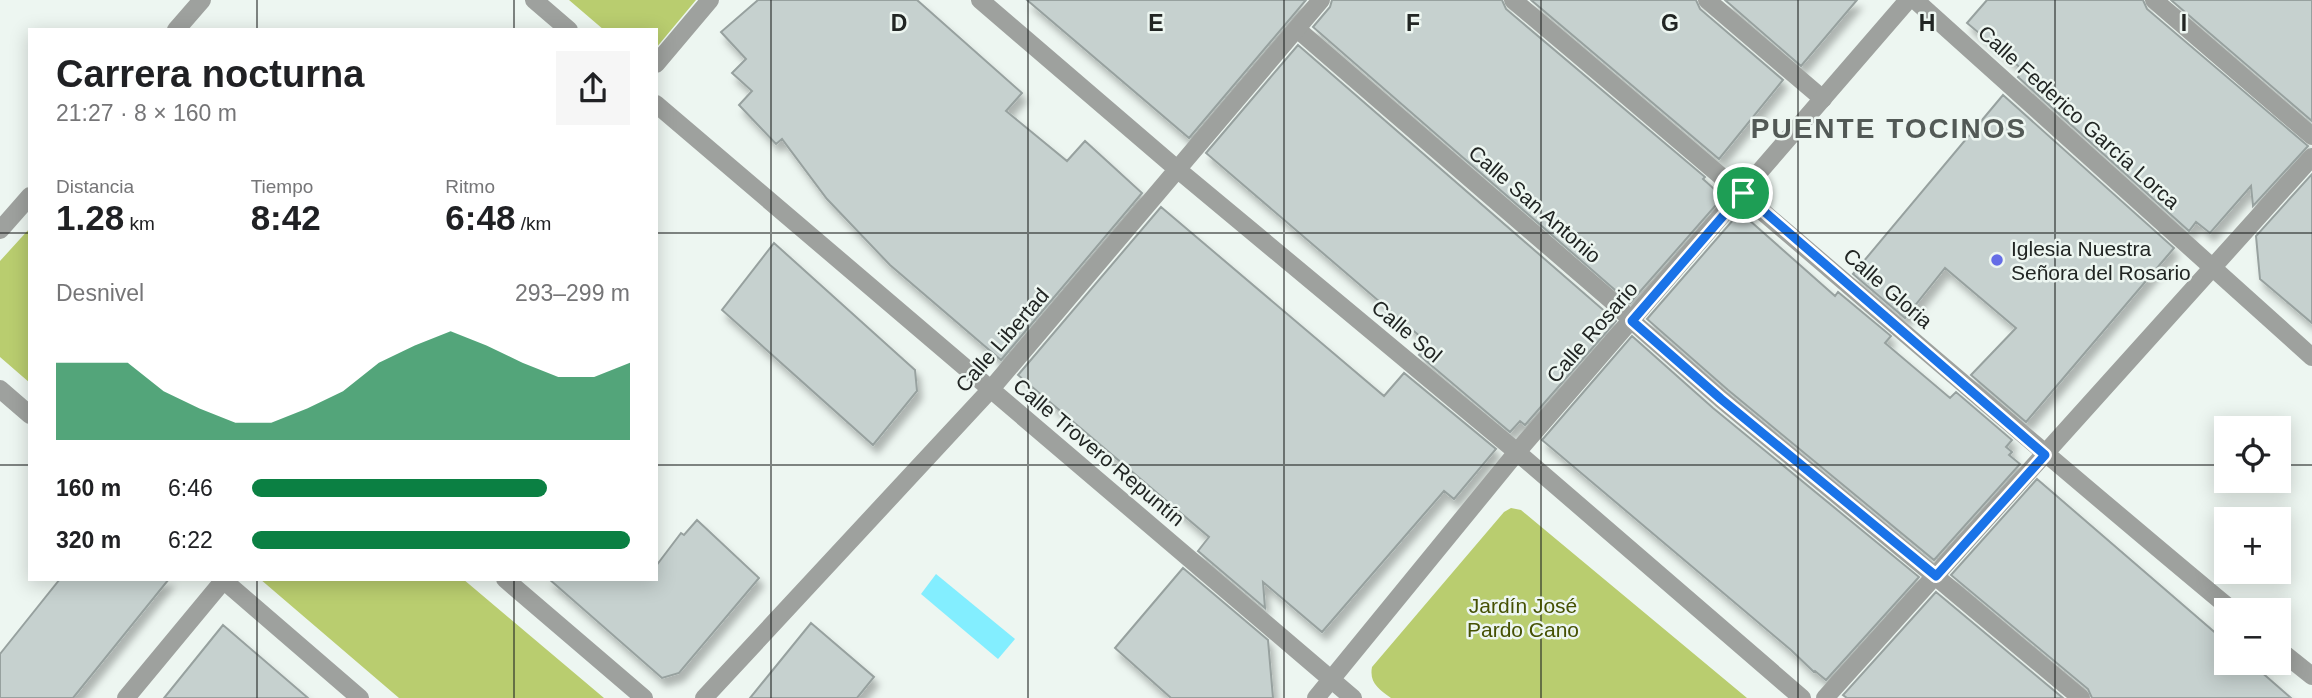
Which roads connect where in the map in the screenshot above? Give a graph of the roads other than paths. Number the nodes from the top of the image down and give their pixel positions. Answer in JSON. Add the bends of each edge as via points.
{"nodes":[{"id":1,"x":202,"y":0,"type":"edge"},
{"id":2,"x":534,"y":0,"type":"edge"},
{"id":3,"x":710,"y":0,"type":"edge"},
{"id":4,"x":981,"y":0,"type":"edge"},
{"id":5,"x":1321,"y":0,"type":"edge"},
{"id":6,"x":1513,"y":0,"type":"edge"},
{"id":7,"x":1707,"y":0,"type":"edge"},
{"id":8,"x":1908,"y":0,"type":"edge"},
{"id":9,"x":1915,"y":0,"type":"edge"},
{"id":10,"x":2154,"y":0,"type":"edge"},
{"id":11,"x":178,"y":28,"type":"edge"},
{"id":12,"x":567,"y":28,"type":"edge"},
{"id":13,"x":1297,"y":29,"type":"junction"},
{"id":14,"x":658,"y":62,"type":"edge"},
{"id":15,"x":1823,"y":99,"type":"junction"},
{"id":16,"x":658,"y":106,"type":"edge"},
{"id":17,"x":2312,"y":136,"type":"edge"},
{"id":18,"x":2312,"y":157,"type":"edge"},
{"id":19,"x":1177,"y":169,"type":"junction"},
{"id":20,"x":1743,"y":193,"type":"junction"},
{"id":21,"x":28,"y":198,"type":"edge"},
{"id":22,"x":0,"y":230,"type":"edge"},
{"id":23,"x":2212,"y":268,"type":"junction"},
{"id":24,"x":1632,"y":321,"type":"junction"},
{"id":25,"x":2312,"y":357,"type":"edge"},
{"id":26,"x":0,"y":389,"type":"edge"},
{"id":27,"x":990,"y":389,"type":"junction"},
{"id":28,"x":28,"y":413,"type":"edge"},
{"id":29,"x":1517,"y":453,"type":"junction"},
{"id":30,"x":2045,"y":455,"type":"junction"},
{"id":31,"x":1936,"y":576,"type":"junction"},
{"id":32,"x":222,"y":581,"type":"edge"},
{"id":33,"x":224,"y":581,"type":"edge"},
{"id":34,"x":507,"y":581,"type":"edge"},
{"id":35,"x":2217,"y":598,"type":"edge"},
{"id":36,"x":2291,"y":660,"type":"edge"},
{"id":37,"x":2312,"y":677,"type":"edge"},
{"id":38,"x":1332,"y":680,"type":"junction"},
{"id":39,"x":127,"y":698,"type":"edge"},
{"id":40,"x":360,"y":698,"type":"edge"},
{"id":41,"x":644,"y":698,"type":"edge"},
{"id":42,"x":704,"y":698,"type":"edge"},
{"id":43,"x":1316,"y":698,"type":"edge"},
{"id":44,"x":1353,"y":698,"type":"edge"},
{"id":45,"x":1802,"y":698,"type":"edge"},
{"id":46,"x":1825,"y":698,"type":"edge"},
{"id":47,"x":2081,"y":698,"type":"edge"}],
"edges":[{"from":1,"to":11,"type":"street"},
{"from":2,"to":12,"type":"street"},
{"from":3,"to":14,"type":"street"},
{"from":4,"to":19,"type":"street","name":"Calle Sol"},
{"from":5,"to":13,"type":"street","name":"Calle Libertad"},
{"from":6,"to":20,"type":"street","name":"Calle Gloria"},
{"from":7,"to":15,"type":"street"},
{"from":8,"to":15,"type":"street","name":"Calle Rosario"},
{"from":9,"to":23,"type":"street","name":"Calle Federico García Lorca"},
{"from":10,"to":17,"type":"street"},
{"from":13,"to":19,"type":"street","name":"Calle Libertad"},
{"from":13,"to":24,"type":"street","name":"Calle San Antonio"},
{"from":15,"to":20,"type":"street","name":"Calle Rosario"},
{"from":16,"to":27,"type":"street","name":"Calle Trovero Repuntín"},
{"from":18,"to":23,"type":"street"},
{"from":19,"to":27,"type":"street","name":"Calle Libertad"},
{"from":19,"to":29,"type":"street","name":"Calle Sol"},
{"from":20,"to":24,"type":"street","name":"Calle Rosario"},
{"from":20,"to":30,"type":"street","name":"Calle Gloria"},
{"from":21,"to":22,"type":"street"},
{"from":23,"to":25,"type":"street","name":"Calle Federico García Lorca"},
{"from":23,"to":30,"type":"street"},
{"from":24,"to":29,"type":"street","name":"Calle Rosario"},
{"from":24,"to":31,"type":"street","name":"Calle San Antonio"},
{"from":26,"to":28,"type":"street"},
{"from":27,"to":38,"type":"street","name":"Calle Trovero Repuntín"},
{"from":27,"to":42,"type":"street","name":"Calle Libertad"},
{"from":29,"to":38,"type":"street","name":"Calle Rosario"},
{"from":29,"to":45,"type":"street","name":"Calle Sol"},
{"from":30,"to":31,"type":"street"},
{"from":30,"to":35,"type":"street","name":"Calle Gloria"},
{"from":31,"to":46,"type":"street"},
{"from":31,"to":47,"type":"street","name":"Calle San Antonio"},
{"from":32,"to":39,"type":"street"},
{"from":33,"to":40,"type":"street"},
{"from":34,"to":41,"type":"street"},
{"from":36,"to":37,"type":"street"},
{"from":38,"to":43,"type":"street","name":"Calle Rosario"},
{"from":38,"to":44,"type":"street","name":"Calle Trovero Repuntín"}]}
